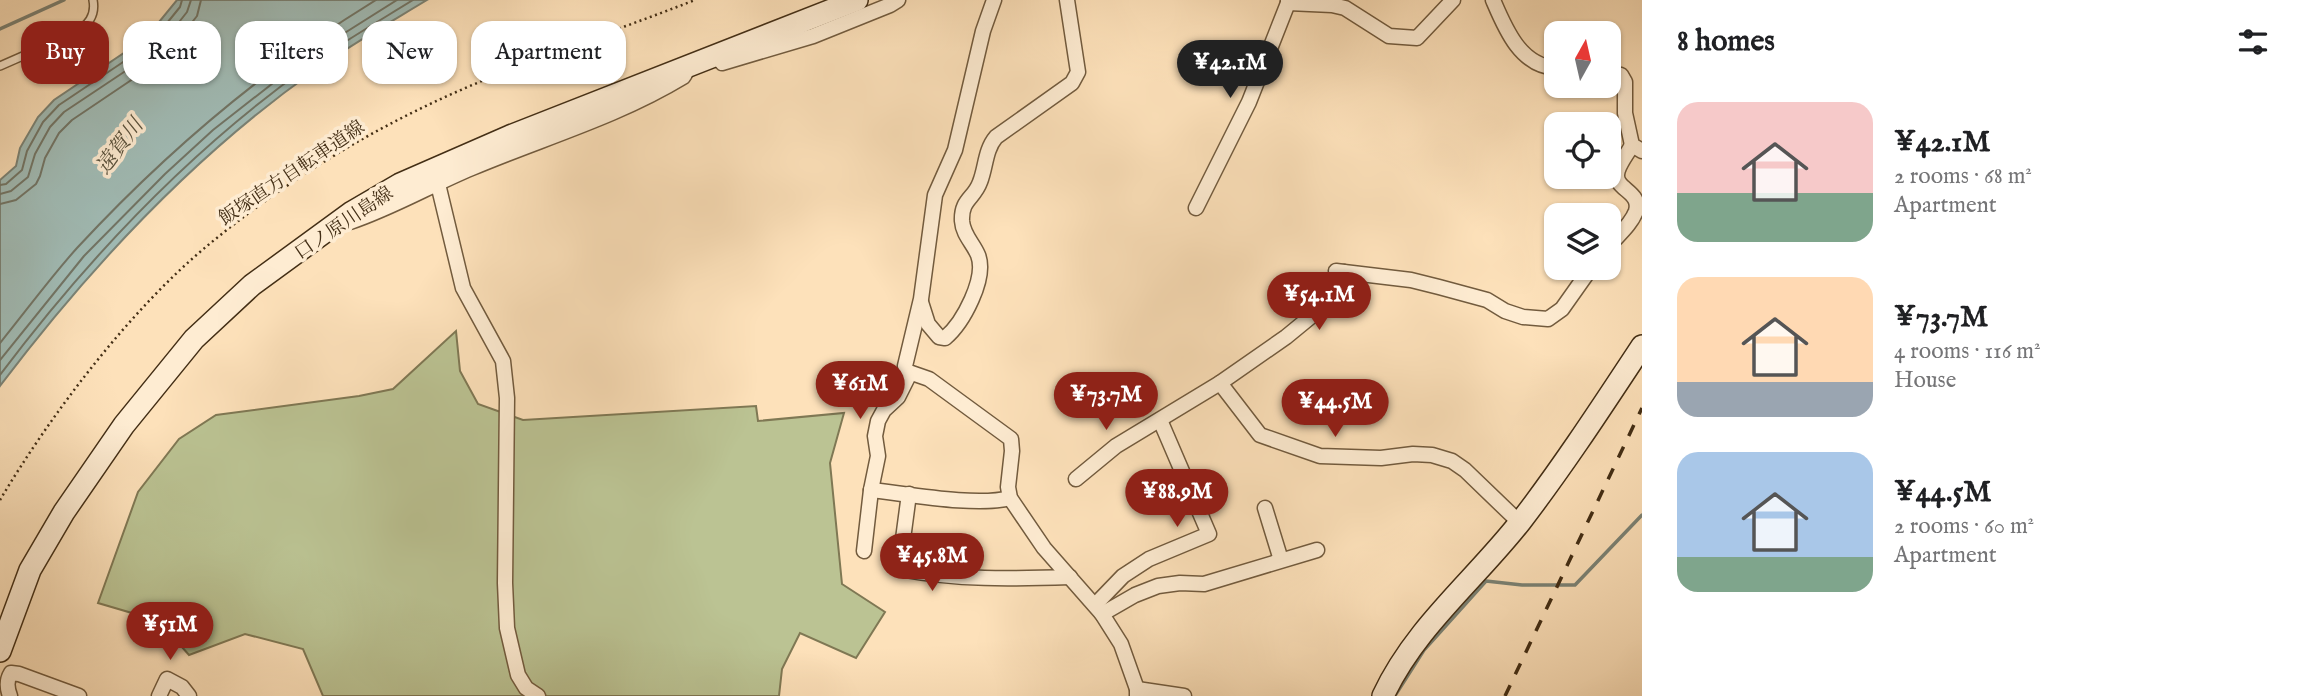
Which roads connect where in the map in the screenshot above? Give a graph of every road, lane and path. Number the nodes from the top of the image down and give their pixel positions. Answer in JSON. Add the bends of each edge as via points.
{"nodes":[{"id":1,"x":93,"y":0,"type":"edge"},
{"id":2,"x":695,"y":0,"type":"edge"},
{"id":3,"x":857,"y":0,"type":"edge"},
{"id":4,"x":898,"y":0,"type":"edge"},
{"id":5,"x":993,"y":0,"type":"edge"},
{"id":6,"x":1067,"y":0,"type":"edge"},
{"id":7,"x":1452,"y":0,"type":"edge"},
{"id":8,"x":1493,"y":0,"type":"edge"},
{"id":9,"x":1288,"y":2,"type":"edge"},
{"id":10,"x":1544,"y":65,"type":"edge"},
{"id":11,"x":0,"y":66,"type":"edge"},
{"id":12,"x":690,"y":66,"type":"junction"},
{"id":13,"x":1621,"y":76,"type":"edge"},
{"id":14,"x":1642,"y":100,"type":"edge"},
{"id":15,"x":1626,"y":105,"type":"junction"},
{"id":16,"x":1637,"y":148,"type":"edge"},
{"id":17,"x":438,"y":184,"type":"junction"},
{"id":18,"x":1196,"y":208,"type":"dead end"},
{"id":19,"x":329,"y":229,"type":"junction"},
{"id":20,"x":1621,"y":230,"type":"edge"},
{"id":21,"x":1583,"y":280,"type":"edge"},
{"id":22,"x":921,"y":299,"type":"junction"},
{"id":23,"x":1642,"y":346,"type":"edge"},
{"id":24,"x":910,"y":373,"type":"junction"},
{"id":25,"x":1220,"y":383,"type":"junction"},
{"id":26,"x":1160,"y":420,"type":"junction"},
{"id":27,"x":1076,"y":479,"type":"dead end"},
{"id":28,"x":871,"y":490,"type":"junction"},
{"id":29,"x":909,"y":494,"type":"junction"},
{"id":30,"x":1010,"y":498,"type":"junction"},
{"id":31,"x":0,"y":500,"type":"edge"},
{"id":32,"x":1265,"y":508,"type":"dead end"},
{"id":33,"x":1520,"y":523,"type":"junction"},
{"id":34,"x":1317,"y":550,"type":"dead end"},
{"id":35,"x":864,"y":551,"type":"dead end"},
{"id":36,"x":1281,"y":559,"type":"junction"},
{"id":37,"x":1070,"y":577,"type":"junction"},
{"id":38,"x":1098,"y":610,"type":"junction"},
{"id":39,"x":0,"y":651,"type":"edge"},
{"id":40,"x":1137,"y":693,"type":"edge"},
{"id":41,"x":10,"y":696,"type":"edge"},
{"id":42,"x":79,"y":696,"type":"edge"},
{"id":43,"x":159,"y":696,"type":"edge"},
{"id":44,"x":189,"y":696,"type":"edge"},
{"id":45,"x":538,"y":696,"type":"edge"},
{"id":46,"x":1184,"y":696,"type":"edge"},
{"id":47,"x":1383,"y":696,"type":"edge"}],
"edges":[{"from":1,"to":11,"type":"lane","via":[[93,16],[86,26]]},
{"from":2,"to":31,"type":"path","name":"飯塚直方自転車道線","via":[[463,89],[342,150],[265,202],[160,290],[38,440]]},
{"from":3,"to":12,"type":"main road","name":"口ノ原川島線"},
{"from":4,"to":12,"type":"street","via":[[813,36],[705,68]]},
{"from":5,"to":22,"type":"street","via":[[955,150],[935,195]]},
{"from":6,"to":22,"type":"street","via":[[1078,72],[1072,83],[990,144],[979,185],[967,200],[962,219],[981,270],[968,307],[945,338],[928,324]]},
{"from":7,"to":9,"type":"street","via":[[1417,38],[1389,36],[1345,8]]},
{"from":8,"to":10,"type":"street","via":[[1514,44]]},
{"from":9,"to":18,"type":"street","via":[[1249,102]]},
{"from":12,"to":17,"type":"street","via":[[683,77],[660,91]]},
{"from":12,"to":19,"type":"main road","name":"口ノ原川島線","via":[[437,167]]},
{"from":13,"to":15,"type":"street"},
{"from":14,"to":15,"type":"street"},
{"from":15,"to":16,"type":"street"},
{"from":16,"to":20,"type":"street","via":[[1617,172],[1619,184],[1637,199],[1637,210]]},
{"from":17,"to":19,"type":"street"},
{"from":17,"to":45,"type":"street","via":[[463,288],[503,361],[507,628],[518,675]]},
{"from":19,"to":39,"type":"main road","name":"口ノ原川島線","via":[[252,285],[194,339],[124,425],[30,569]]},
{"from":21,"to":25,"type":"street","via":[[1562,309],[1548,319],[1523,317],[1488,300],[1411,280],[1340,272],[1340,290],[1325,305]]},
{"from":22,"to":24,"type":"street","via":[[905,366]]},
{"from":23,"to":33,"type":"main road"},
{"from":24,"to":28,"type":"street","via":[[878,421],[878,456]]},
{"from":24,"to":30,"type":"street","via":[[929,379],[1011,439]]},
{"from":25,"to":26,"type":"street"},
{"from":25,"to":33,"type":"street","via":[[1260,435],[1320,456],[1432,454],[1465,470]]},
{"from":26,"to":27,"type":"street","via":[[1116,446]]},
{"from":26,"to":38,"type":"street","via":[[1209,534],[1149,559],[1123,576]]},
{"from":28,"to":29,"type":"street"},
{"from":28,"to":35,"type":"street"},
{"from":29,"to":30,"type":"street","via":[[995,501]]},
{"from":29,"to":37,"type":"street","via":[[899,569],[993,580]]},
{"from":30,"to":37,"type":"street"},
{"from":32,"to":36,"type":"street"},
{"from":33,"to":47,"type":"main road","via":[[1438,613],[1409,650]]},
{"from":34,"to":36,"type":"street"},
{"from":36,"to":38,"type":"street","via":[[1204,584],[1158,586]]},
{"from":37,"to":38,"type":"street"},
{"from":38,"to":40,"type":"street","via":[[1121,644]]},
{"from":40,"to":46,"type":"street"},
{"from":41,"to":42,"type":"street","via":[[11,673]]},
{"from":43,"to":44,"type":"street","via":[[167,679]]}]}
